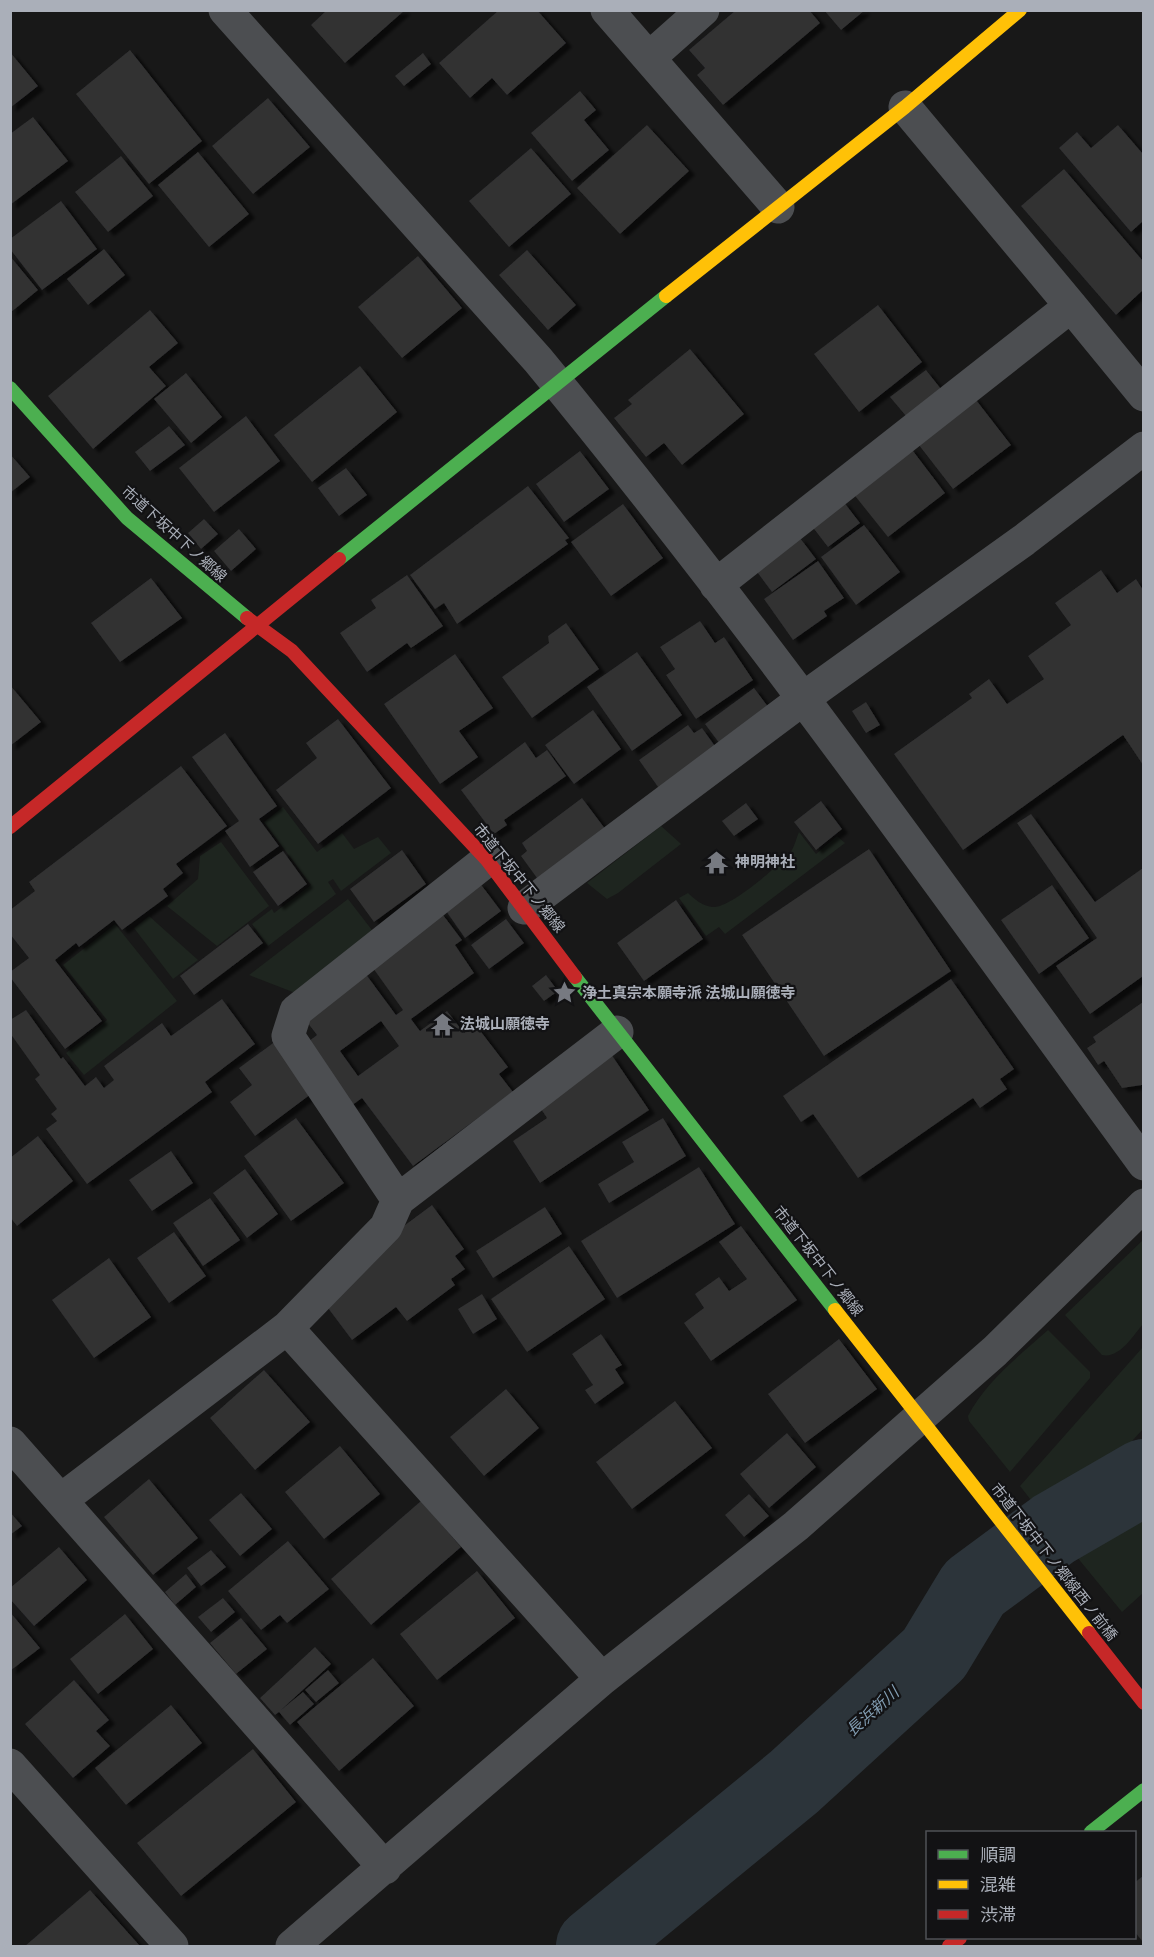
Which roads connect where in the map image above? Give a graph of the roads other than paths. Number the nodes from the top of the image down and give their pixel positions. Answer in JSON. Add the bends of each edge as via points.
{"nodes":[{"id":1,"x":225,"y":10,"type":"edge"},
{"id":2,"x":607,"y":10,"type":"edge"},
{"id":3,"x":703,"y":10,"type":"edge"},
{"id":4,"x":1020,"y":10,"type":"edge"},
{"id":5,"x":649,"y":58,"type":"junction"},
{"id":6,"x":905,"y":107,"type":"junction"},
{"id":7,"x":778,"y":207,"type":"junction"},
{"id":8,"x":1071,"y":306,"type":"junction"},
{"id":9,"x":556,"y":383,"type":"junction"},
{"id":10,"x":10,"y":388,"type":"edge"},
{"id":11,"x":1143,"y":395,"type":"edge"},
{"id":12,"x":1143,"y":448,"type":"edge"},
{"id":13,"x":716,"y":585,"type":"junction"},
{"id":14,"x":258,"y":626,"type":"junction"},
{"id":15,"x":805,"y":699,"type":"junction"},
{"id":16,"x":10,"y":827,"type":"edge"},
{"id":17,"x":487,"y":860,"type":"junction"},
{"id":18,"x":524,"y":908,"type":"junction"},
{"id":19,"x":617,"y":1032,"type":"junction"},
{"id":20,"x":1143,"y":1164,"type":"edge"},
{"id":21,"x":398,"y":1200,"type":"junction"},
{"id":22,"x":1143,"y":1204,"type":"edge"},
{"id":23,"x":287,"y":1328,"type":"junction"},
{"id":24,"x":919,"y":1416,"type":"junction"},
{"id":25,"x":10,"y":1443,"type":"edge"},
{"id":26,"x":941,"y":1444,"type":"joint"},
{"id":27,"x":61,"y":1500,"type":"junction"},
{"id":28,"x":602,"y":1679,"type":"junction"},
{"id":29,"x":1142,"y":1701,"type":"edge"},
{"id":30,"x":10,"y":1766,"type":"edge"},
{"id":31,"x":1143,"y":1790,"type":"edge"},
{"id":32,"x":1093,"y":1831,"type":"edge"},
{"id":33,"x":385,"y":1868,"type":"junction"},
{"id":34,"x":172,"y":1947,"type":"edge"},
{"id":35,"x":292,"y":1947,"type":"edge"}],
"edges":[{"from":1,"to":9,"type":"street"},
{"from":2,"to":5,"type":"street"},
{"from":3,"to":5,"type":"street"},
{"from":4,"to":6,"type":"street"},
{"from":5,"to":7,"type":"street"},
{"from":6,"to":7,"type":"street"},
{"from":6,"to":8,"type":"street"},
{"from":7,"to":9,"type":"street"},
{"from":8,"to":11,"type":"street"},
{"from":8,"to":13,"type":"street"},
{"from":9,"to":13,"type":"street"},
{"from":9,"to":14,"type":"street"},
{"from":10,"to":14,"type":"street","name":"市道下坂中下ノ郷線","via":[[127,518]]},
{"from":12,"to":15,"type":"street"},
{"from":13,"to":15,"type":"street"},
{"from":14,"to":16,"type":"street"},
{"from":14,"to":17,"type":"street","name":"市道下坂中下ノ郷線","via":[[292,651]]},
{"from":15,"to":18,"type":"street"},
{"from":15,"to":20,"type":"street"},
{"from":17,"to":18,"type":"street","name":"市道下坂中下ノ郷線"},
{"from":17,"to":21,"type":"street","via":[[302,1005],[288,1036]]},
{"from":18,"to":19,"type":"street","name":"市道下坂中下ノ郷線"},
{"from":19,"to":21,"type":"street"},
{"from":19,"to":24,"type":"street","name":"市道下坂中下ノ郷線"},
{"from":21,"to":23,"type":"street","via":[[386,1227]]},
{"from":22,"to":24,"type":"street","via":[[994,1351]]},
{"from":23,"to":27,"type":"street"},
{"from":23,"to":28,"type":"street"},
{"from":24,"to":26,"type":"street","name":"市道下坂中下ノ郷線"},
{"from":24,"to":28,"type":"street","via":[[796,1526]]},
{"from":25,"to":27,"type":"street"},
{"from":26,"to":29,"type":"street","name":"市道下坂中下ノ郷線西ノ前橋"},
{"from":27,"to":33,"type":"street"},
{"from":28,"to":33,"type":"street"},
{"from":30,"to":34,"type":"street"},
{"from":31,"to":32,"type":"street"},
{"from":33,"to":35,"type":"street"}]}
